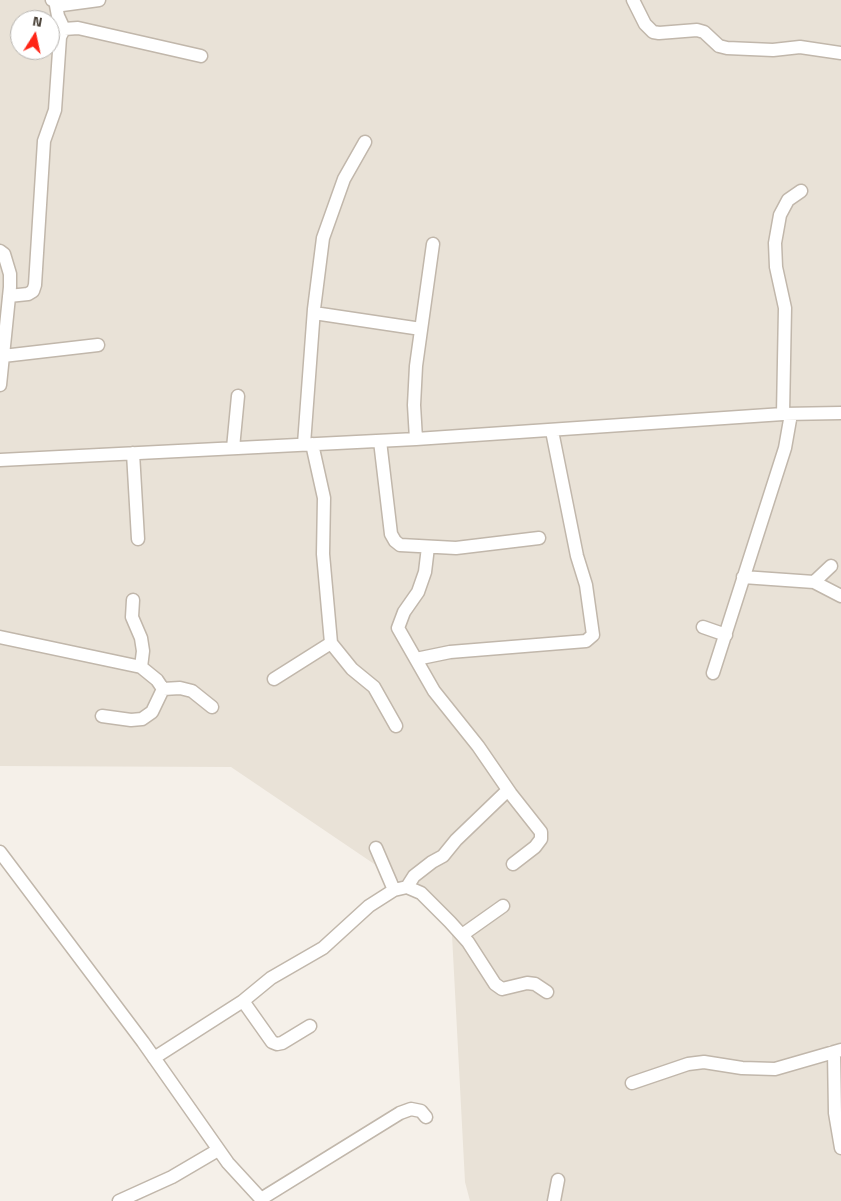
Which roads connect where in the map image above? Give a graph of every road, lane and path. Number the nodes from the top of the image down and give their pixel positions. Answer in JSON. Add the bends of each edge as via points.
{"nodes":[{"id":1,"x":54,"y":0,"type":"edge"},
{"id":2,"x":99,"y":0,"type":"edge"},
{"id":3,"x":633,"y":0,"type":"edge"},
{"id":4,"x":64,"y":29,"type":"junction"},
{"id":5,"x":841,"y":54,"type":"edge"},
{"id":6,"x":201,"y":56,"type":"dead end"},
{"id":7,"x":365,"y":142,"type":"dead end"},
{"id":8,"x":801,"y":191,"type":"dead end"},
{"id":9,"x":433,"y":244,"type":"dead end"},
{"id":10,"x":0,"y":250,"type":"edge"},
{"id":11,"x":9,"y":296,"type":"junction"},
{"id":12,"x":314,"y":313,"type":"junction"},
{"id":13,"x":421,"y":329,"type":"junction"},
{"id":14,"x":98,"y":345,"type":"dead end"},
{"id":15,"x":3,"y":356,"type":"junction"},
{"id":16,"x":0,"y":385,"type":"edge"},
{"id":17,"x":238,"y":396,"type":"dead end"},
{"id":18,"x":841,"y":413,"type":"edge"},
{"id":19,"x":788,"y":414,"type":"junction"},
{"id":20,"x":552,"y":431,"type":"junction"},
{"id":21,"x":416,"y":439,"type":"junction"},
{"id":22,"x":380,"y":440,"type":"junction"},
{"id":23,"x":308,"y":444,"type":"junction"},
{"id":24,"x":233,"y":448,"type":"junction"},
{"id":25,"x":133,"y":453,"type":"junction"},
{"id":26,"x":1,"y":459,"type":"edge"},
{"id":27,"x":539,"y":538,"type":"dead end"},
{"id":28,"x":138,"y":539,"type":"dead end"},
{"id":29,"x":428,"y":547,"type":"junction"},
{"id":30,"x":831,"y":566,"type":"dead end"},
{"id":31,"x":743,"y":577,"type":"junction"},
{"id":32,"x":814,"y":582,"type":"junction"},
{"id":33,"x":841,"y":596,"type":"edge"},
{"id":34,"x":133,"y":600,"type":"dead end"},
{"id":35,"x":703,"y":626,"type":"dead end"},
{"id":36,"x":726,"y":635,"type":"junction"},
{"id":37,"x":0,"y":638,"type":"edge"},
{"id":38,"x":331,"y":643,"type":"junction"},
{"id":39,"x":416,"y":659,"type":"junction"},
{"id":40,"x":141,"y":667,"type":"junction"},
{"id":41,"x":713,"y":673,"type":"dead end"},
{"id":42,"x":274,"y":679,"type":"dead end"},
{"id":43,"x":163,"y":689,"type":"junction"},
{"id":44,"x":212,"y":707,"type":"dead end"},
{"id":45,"x":102,"y":716,"type":"dead end"},
{"id":46,"x":396,"y":726,"type":"dead end"},
{"id":47,"x":508,"y":790,"type":"junction"},
{"id":48,"x":376,"y":848,"type":"dead end"},
{"id":49,"x":0,"y":852,"type":"edge"},
{"id":50,"x":514,"y":864,"type":"dead end"},
{"id":51,"x":407,"y":887,"type":"junction"},
{"id":52,"x":394,"y":890,"type":"junction"},
{"id":53,"x":503,"y":906,"type":"dead end"},
{"id":54,"x":462,"y":935,"type":"junction"},
{"id":55,"x":547,"y":992,"type":"dead end"},
{"id":56,"x":243,"y":1001,"type":"junction"},
{"id":57,"x":310,"y":1026,"type":"dead end"},
{"id":58,"x":838,"y":1051,"type":"edge"},
{"id":59,"x":154,"y":1058,"type":"junction"},
{"id":60,"x":632,"y":1082,"type":"dead end"},
{"id":61,"x":426,"y":1117,"type":"dead end"},
{"id":62,"x":841,"y":1148,"type":"edge"},
{"id":63,"x":218,"y":1150,"type":"junction"},
{"id":64,"x":558,"y":1180,"type":"dead end"},
{"id":65,"x":262,"y":1200,"type":"edge"},
{"id":66,"x":119,"y":1201,"type":"edge"},
{"id":67,"x":554,"y":1201,"type":"edge"}],
"edges":[{"from":1,"to":2,"type":"street","via":[[62,5]]},
{"from":1,"to":4,"type":"street"},
{"from":3,"to":5,"type":"street","via":[[645,24],[653,32],[697,30],[727,48],[773,50],[800,47]]},
{"from":4,"to":6,"type":"street","via":[[78,28]]},
{"from":4,"to":11,"type":"street","via":[[60,37],[55,110],[44,141],[35,285],[28,294]]},
{"from":7,"to":12,"type":"street","via":[[344,179],[323,238]]},
{"from":8,"to":19,"type":"street","via":[[788,200],[780,215],[775,243],[776,267],[785,308]]},
{"from":9,"to":13,"type":"street"},
{"from":10,"to":11,"type":"street","via":[[10,274]]},
{"from":11,"to":15,"type":"street"},
{"from":12,"to":13,"type":"street"},
{"from":12,"to":23,"type":"street"},
{"from":13,"to":21,"type":"street","via":[[414,405]]},
{"from":14,"to":15,"type":"street"},
{"from":15,"to":16,"type":"street"},
{"from":17,"to":24,"type":"street"},
{"from":18,"to":19,"type":"street"},
{"from":19,"to":20,"type":"street"},
{"from":19,"to":31,"type":"street","via":[[784,448]]},
{"from":20,"to":21,"type":"street"},
{"from":20,"to":39,"type":"street","via":[[577,556],[586,585],[593,635],[586,641],[450,652]]},
{"from":21,"to":22,"type":"street"},
{"from":22,"to":23,"type":"street"},
{"from":22,"to":29,"type":"street","via":[[391,534],[400,545]]},
{"from":23,"to":24,"type":"street"},
{"from":23,"to":38,"type":"street","via":[[324,498],[323,554]]},
{"from":24,"to":25,"type":"street"},
{"from":25,"to":26,"type":"street"},
{"from":25,"to":28,"type":"street"},
{"from":27,"to":29,"type":"street","via":[[456,548]]},
{"from":29,"to":39,"type":"street","via":[[418,592],[398,628]]},
{"from":30,"to":32,"type":"street"},
{"from":31,"to":32,"type":"street"},
{"from":31,"to":36,"type":"street"},
{"from":32,"to":33,"type":"street"},
{"from":34,"to":40,"type":"street","via":[[132,617],[143,651]]},
{"from":35,"to":36,"type":"street"},
{"from":36,"to":41,"type":"street"},
{"from":37,"to":40,"type":"street"},
{"from":38,"to":42,"type":"street"},
{"from":38,"to":46,"type":"street","via":[[352,669],[374,687]]},
{"from":39,"to":47,"type":"street","via":[[434,690]]},
{"from":40,"to":43,"type":"street"},
{"from":43,"to":44,"type":"street","via":[[192,691]]},
{"from":43,"to":45,"type":"street","via":[[152,712],[142,719]]},
{"from":47,"to":50,"type":"street","via":[[541,832],[541,839],[535,847]]},
{"from":47,"to":51,"type":"street","via":[[443,856],[414,876]]},
{"from":48,"to":52,"type":"street"},
{"from":49,"to":59,"type":"street"},
{"from":51,"to":52,"type":"street"},
{"from":51,"to":54,"type":"street","via":[[421,893],[436,906]]},
{"from":52,"to":56,"type":"street","via":[[369,906],[323,948],[271,978]]},
{"from":53,"to":54,"type":"street"},
{"from":54,"to":55,"type":"street","via":[[495,984],[502,989],[527,983]]},
{"from":56,"to":57,"type":"street","via":[[272,1042],[277,1044]]},
{"from":56,"to":59,"type":"street"},
{"from":58,"to":60,"type":"street","via":[[775,1069],[704,1062],[688,1064]]},
{"from":58,"to":62,"type":"street","via":[[835,1113]]},
{"from":59,"to":63,"type":"street"},
{"from":61,"to":65,"type":"street","via":[[422,1111],[411,1109],[400,1113]]},
{"from":63,"to":65,"type":"street"},
{"from":63,"to":66,"type":"street","via":[[172,1177]]},
{"from":64,"to":67,"type":"street"}]}
